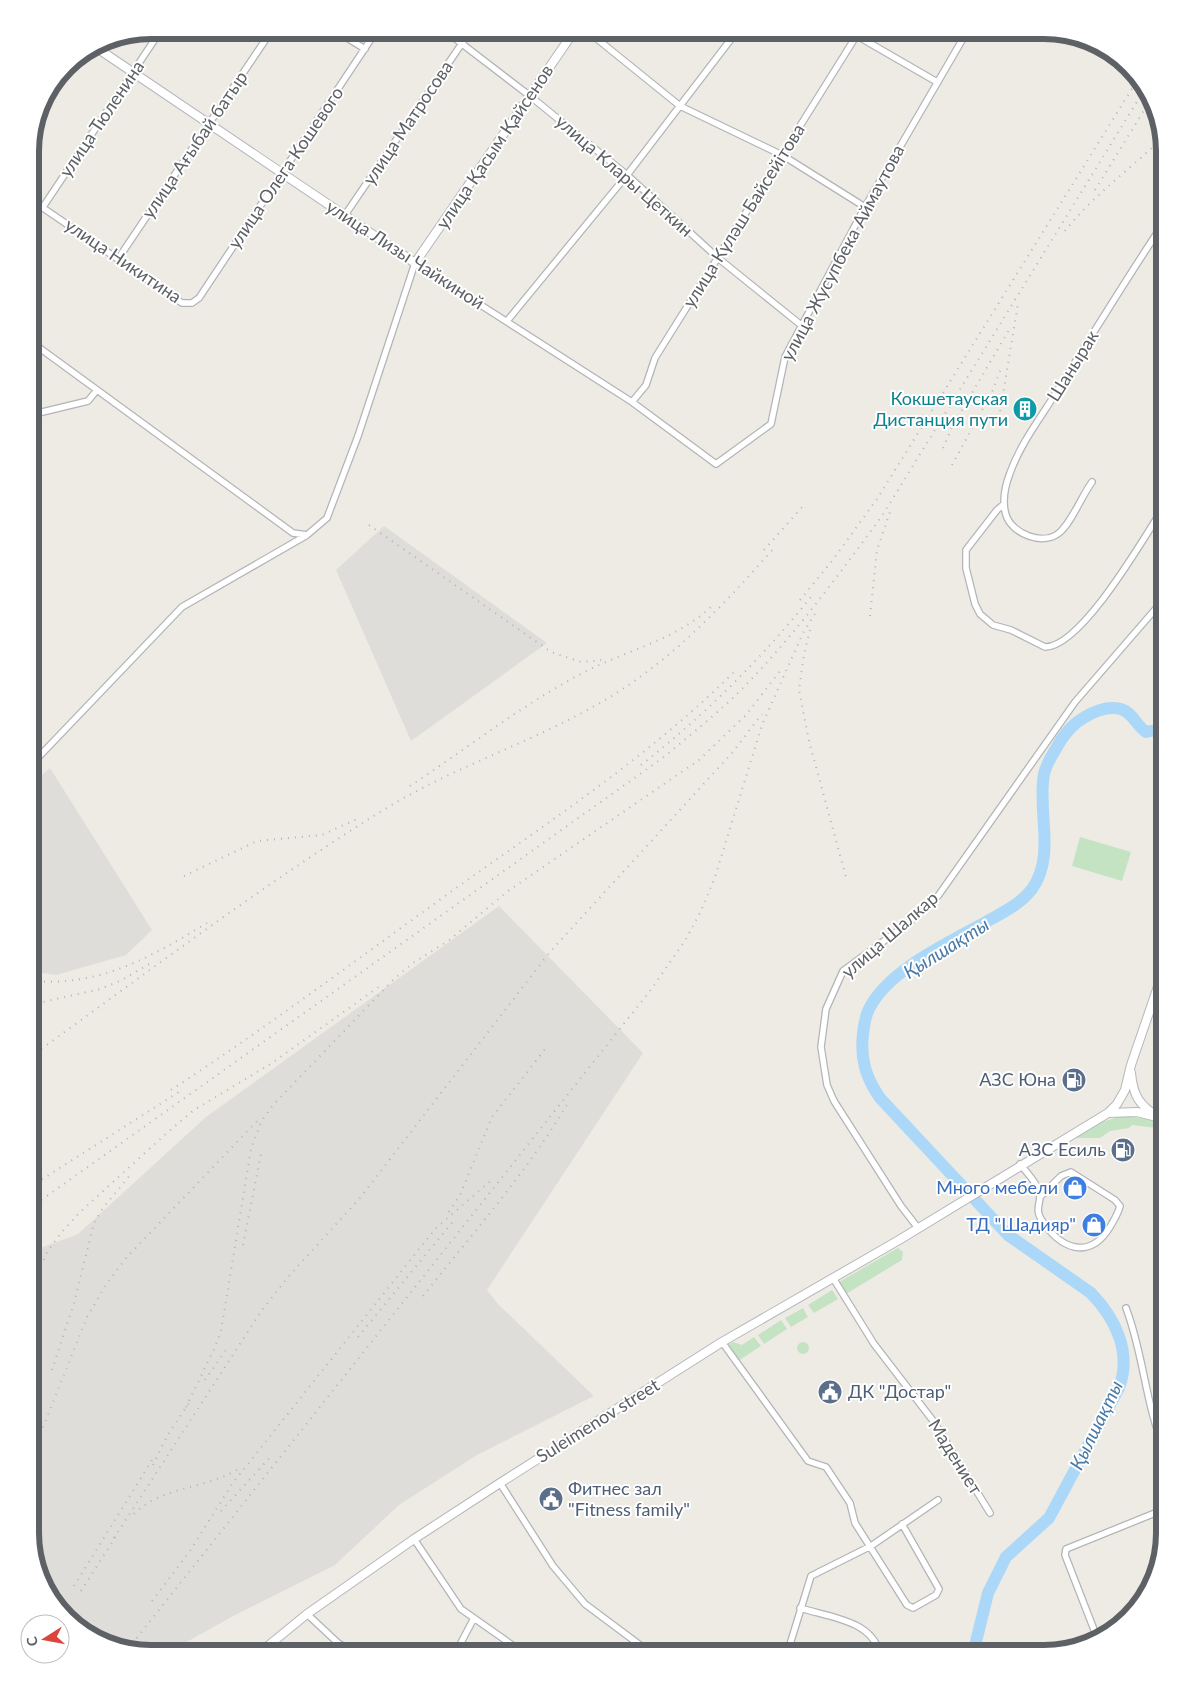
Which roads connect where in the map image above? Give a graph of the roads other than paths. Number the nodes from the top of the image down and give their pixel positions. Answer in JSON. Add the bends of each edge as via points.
{"nodes":[{"id":1,"x":155,"y":39,"type":"edge"},
{"id":2,"x":266,"y":39,"type":"edge"},
{"id":3,"x":349,"y":39,"type":"edge"},
{"id":4,"x":371,"y":39,"type":"edge"},
{"id":5,"x":456,"y":39,"type":"edge"},
{"id":6,"x":465,"y":39,"type":"edge"},
{"id":7,"x":569,"y":39,"type":"edge"},
{"id":8,"x":597,"y":39,"type":"edge"},
{"id":9,"x":731,"y":39,"type":"edge"},
{"id":10,"x":854,"y":39,"type":"edge"},
{"id":11,"x":868,"y":39,"type":"edge"},
{"id":12,"x":963,"y":39,"type":"edge"},
{"id":13,"x":462,"y":43,"type":"junction"},
{"id":14,"x":365,"y":49,"type":"junction"},
{"id":15,"x":100,"y":50,"type":"edge"},
{"id":16,"x":133,"y":72,"type":"junction"},
{"id":17,"x":937,"y":82,"type":"junction"},
{"id":18,"x":530,"y":96,"type":"junction"},
{"id":19,"x":680,"y":106,"type":"junction"},
{"id":20,"x":210,"y":124,"type":"junction"},
{"id":21,"x":782,"y":156,"type":"junction"},
{"id":22,"x":282,"y":173,"type":"junction"},
{"id":23,"x":626,"y":175,"type":"junction"},
{"id":24,"x":39,"y":204,"type":"edge"},
{"id":25,"x":43,"y":207,"type":"junction"},
{"id":26,"x":865,"y":207,"type":"junction"},
{"id":27,"x":345,"y":215,"type":"junction"},
{"id":28,"x":1156,"y":234,"type":"edge"},
{"id":29,"x":718,"y":258,"type":"junction"},
{"id":30,"x":118,"y":259,"type":"junction"},
{"id":31,"x":416,"y":263,"type":"junction"},
{"id":32,"x":192,"y":304,"type":"joint"},
{"id":33,"x":507,"y":321,"type":"junction"},
{"id":34,"x":801,"y":325,"type":"junction"},
{"id":35,"x":39,"y":348,"type":"edge"},
{"id":36,"x":97,"y":390,"type":"junction"},
{"id":37,"x":632,"y":402,"type":"junction"},
{"id":38,"x":39,"y":413,"type":"edge"},
{"id":39,"x":716,"y":464,"type":"joint"},
{"id":40,"x":1092,"y":482,"type":"dead end"},
{"id":41,"x":1004,"y":504,"type":"junction"},
{"id":42,"x":1156,"y":519,"type":"edge"},
{"id":43,"x":307,"y":535,"type":"junction"},
{"id":44,"x":1156,"y":609,"type":"edge"},
{"id":45,"x":39,"y":757,"type":"edge"},
{"id":46,"x":1156,"y":992,"type":"edge"},
{"id":47,"x":1131,"y":1065,"type":"junction"},
{"id":48,"x":1108,"y":1113,"type":"junction"},
{"id":49,"x":1156,"y":1114,"type":"edge"},
{"id":50,"x":1156,"y":1117,"type":"edge"},
{"id":51,"x":1020,"y":1164,"type":"junction"},
{"id":52,"x":1040,"y":1197,"type":"junction"},
{"id":53,"x":918,"y":1228,"type":"junction"},
{"id":54,"x":833,"y":1278,"type":"junction"},
{"id":55,"x":1126,"y":1308,"type":"dead end"},
{"id":56,"x":722,"y":1342,"type":"junction"},
{"id":57,"x":1156,"y":1427,"type":"edge"},
{"id":58,"x":500,"y":1483,"type":"junction"},
{"id":59,"x":938,"y":1500,"type":"dead end"},
{"id":60,"x":990,"y":1513,"type":"dead end"},
{"id":61,"x":1156,"y":1513,"type":"edge"},
{"id":62,"x":902,"y":1524,"type":"junction"},
{"id":63,"x":414,"y":1539,"type":"junction"},
{"id":64,"x":871,"y":1546,"type":"junction"},
{"id":65,"x":800,"y":1608,"type":"junction"},
{"id":66,"x":307,"y":1614,"type":"junction"},
{"id":67,"x":474,"y":1618,"type":"junction"},
{"id":68,"x":1095,"y":1633,"type":"edge"},
{"id":69,"x":338,"y":1643,"type":"joint"},
{"id":70,"x":269,"y":1645,"type":"edge"},
{"id":71,"x":341,"y":1645,"type":"edge"},
{"id":72,"x":460,"y":1645,"type":"edge"},
{"id":73,"x":512,"y":1645,"type":"edge"},
{"id":74,"x":640,"y":1645,"type":"edge"},
{"id":75,"x":790,"y":1645,"type":"edge"},
{"id":76,"x":876,"y":1645,"type":"edge"}],
"edges":[{"from":1,"to":16,"type":"street","name":"улица Тюленина"},
{"from":2,"to":20,"type":"street","name":"улица Ағыбай батыр"},
{"from":3,"to":14,"type":"street"},
{"from":4,"to":14,"type":"street","name":"улица Олега Кошевого"},
{"from":5,"to":13,"type":"street","name":"улица Клары Цеткин"},
{"from":6,"to":13,"type":"street","name":"улица Матросова"},
{"from":7,"to":18,"type":"street","name":"улица Қасым Қайсенов"},
{"from":8,"to":19,"type":"street"},
{"from":9,"to":19,"type":"street"},
{"from":10,"to":21,"type":"street","name":"улица Күләш Байсейітова"},
{"from":11,"to":17,"type":"street"},
{"from":12,"to":17,"type":"street","name":"улица Жусупбека Аймаутова"},
{"from":13,"to":18,"type":"street","name":"улица Клары Цеткин"},
{"from":13,"to":27,"type":"street","name":"улица Матросова"},
{"from":14,"to":22,"type":"street","name":"улица Олега Кошевого"},
{"from":15,"to":16,"type":"street","name":"улица Лизы Чайкиной"},
{"from":16,"to":20,"type":"street","name":"улица Лизы Чайкиной"},
{"from":16,"to":25,"type":"street","name":"улица Тюленина"},
{"from":17,"to":26,"type":"street","name":"улица Жусупбека Аймаутова"},
{"from":18,"to":23,"type":"street","name":"улица Клары Цеткин"},
{"from":18,"to":31,"type":"street","name":"улица Қасым Қайсенов"},
{"from":19,"to":21,"type":"street"},
{"from":19,"to":23,"type":"street"},
{"from":20,"to":22,"type":"street","name":"улица Лизы Чайкиной"},
{"from":20,"to":30,"type":"street","name":"улица Ағыбай батыр"},
{"from":21,"to":26,"type":"street"},
{"from":21,"to":29,"type":"street","name":"улица Күләш Байсейітова"},
{"from":22,"to":27,"type":"street","name":"улица Лизы Чайкиной"},
{"from":22,"to":32,"type":"street","name":"улица Олега Кошевого"},
{"from":23,"to":29,"type":"street","name":"улица Клары Цеткин"},
{"from":23,"to":33,"type":"street"},
{"from":24,"to":25,"type":"street","name":"улица Никитина"},
{"from":25,"to":30,"type":"street","name":"улица Никитина"},
{"from":26,"to":34,"type":"street","name":"улица Жусупбека Аймаутова"},
{"from":27,"to":31,"type":"street","name":"улица Лизы Чайкиной"},
{"from":28,"to":41,"type":"street","name":"Шанырак","via":[[1020,450],[1010,474]]},
{"from":29,"to":34,"type":"street","name":"улица Клары Цеткин"},
{"from":29,"to":37,"type":"street","name":"улица Күләш Байсейітова","via":[[655,358],[646,385]]},
{"from":30,"to":32,"type":"street","name":"улица Никитина","via":[[182,303]]},
{"from":31,"to":33,"type":"street","name":"улица Лизы Чайкиной"},
{"from":31,"to":43,"type":"street","via":[[358,436],[326,518]]},
{"from":33,"to":37,"type":"street","name":"улица Лизы Чайкиной"},
{"from":34,"to":39,"type":"street","name":"улица Жусупбека Аймаутова","via":[[785,356],[771,424]]},
{"from":35,"to":36,"type":"street"},
{"from":36,"to":38,"type":"street","via":[[88,402]]},
{"from":36,"to":43,"type":"street","via":[[293,533]]},
{"from":37,"to":39,"type":"street","name":"улица Лизы Чайкиной"},
{"from":40,"to":41,"type":"street","via":[[1068,523],[1049,539],[1038,539],[1015,527],[1007,518]]},
{"from":41,"to":42,"type":"street","via":[[966,550],[966,568],[976,604],[980,614],[992,625],[1011,630],[1045,647],[1064,642],[1102,600]]},
{"from":43,"to":45,"type":"street","via":[[182,607]]},
{"from":44,"to":53,"type":"street","name":"улица Шалкар","via":[[1076,702],[938,896],[907,924],[843,971],[830,997],[821,1047],[827,1085],[834,1101]]},
{"from":46,"to":47,"type":"street"},
{"from":47,"to":48,"type":"street","via":[[1123,1094]]},
{"from":47,"to":49,"type":"street","via":[[1136,1098]]},
{"from":48,"to":50,"type":"street","via":[[1137,1112]]},
{"from":48,"to":51,"type":"street","name":"Suleimenov street"},
{"from":51,"to":52,"type":"street","via":[[1034,1182]]},
{"from":51,"to":53,"type":"street","name":"Suleimenov street"},
{"from":52,"to":52,"type":"street","via":[[1061,1176],[1071,1172],[1120,1206],[1101,1239],[1080,1249],[1067,1244],[1044,1224],[1037,1211]]},
{"from":53,"to":54,"type":"street","name":"Suleimenov street"},
{"from":54,"to":56,"type":"street","name":"Suleimenov street"},
{"from":54,"to":60,"type":"street","name":"Мадениет","via":[[874,1344],[934,1422]]},
{"from":55,"to":57,"type":"street"},
{"from":56,"to":58,"type":"street","name":"Suleimenov street"},
{"from":56,"to":64,"type":"street","via":[[808,1461],[826,1467],[850,1503],[855,1523]]},
{"from":58,"to":63,"type":"street","name":"Suleimenov street"},
{"from":58,"to":74,"type":"street","via":[[553,1566],[585,1604]]},
{"from":59,"to":62,"type":"street"},
{"from":61,"to":68,"type":"street","via":[[1066,1549],[1065,1555]]},
{"from":62,"to":64,"type":"street"},
{"from":62,"to":64,"type":"street","via":[[938,1589],[936,1595],[911,1608]]},
{"from":63,"to":66,"type":"street","name":"Suleimenov street"},
{"from":63,"to":67,"type":"street","via":[[454,1601]]},
{"from":64,"to":65,"type":"street","via":[[811,1576]]},
{"from":65,"to":75,"type":"street"},
{"from":65,"to":76,"type":"street","via":[[862,1628],[873,1637]]},
{"from":66,"to":69,"type":"street"},
{"from":66,"to":70,"type":"street","name":"Suleimenov street"},
{"from":67,"to":72,"type":"street"},
{"from":67,"to":73,"type":"street"},
{"from":69,"to":71,"type":"street"}]}
